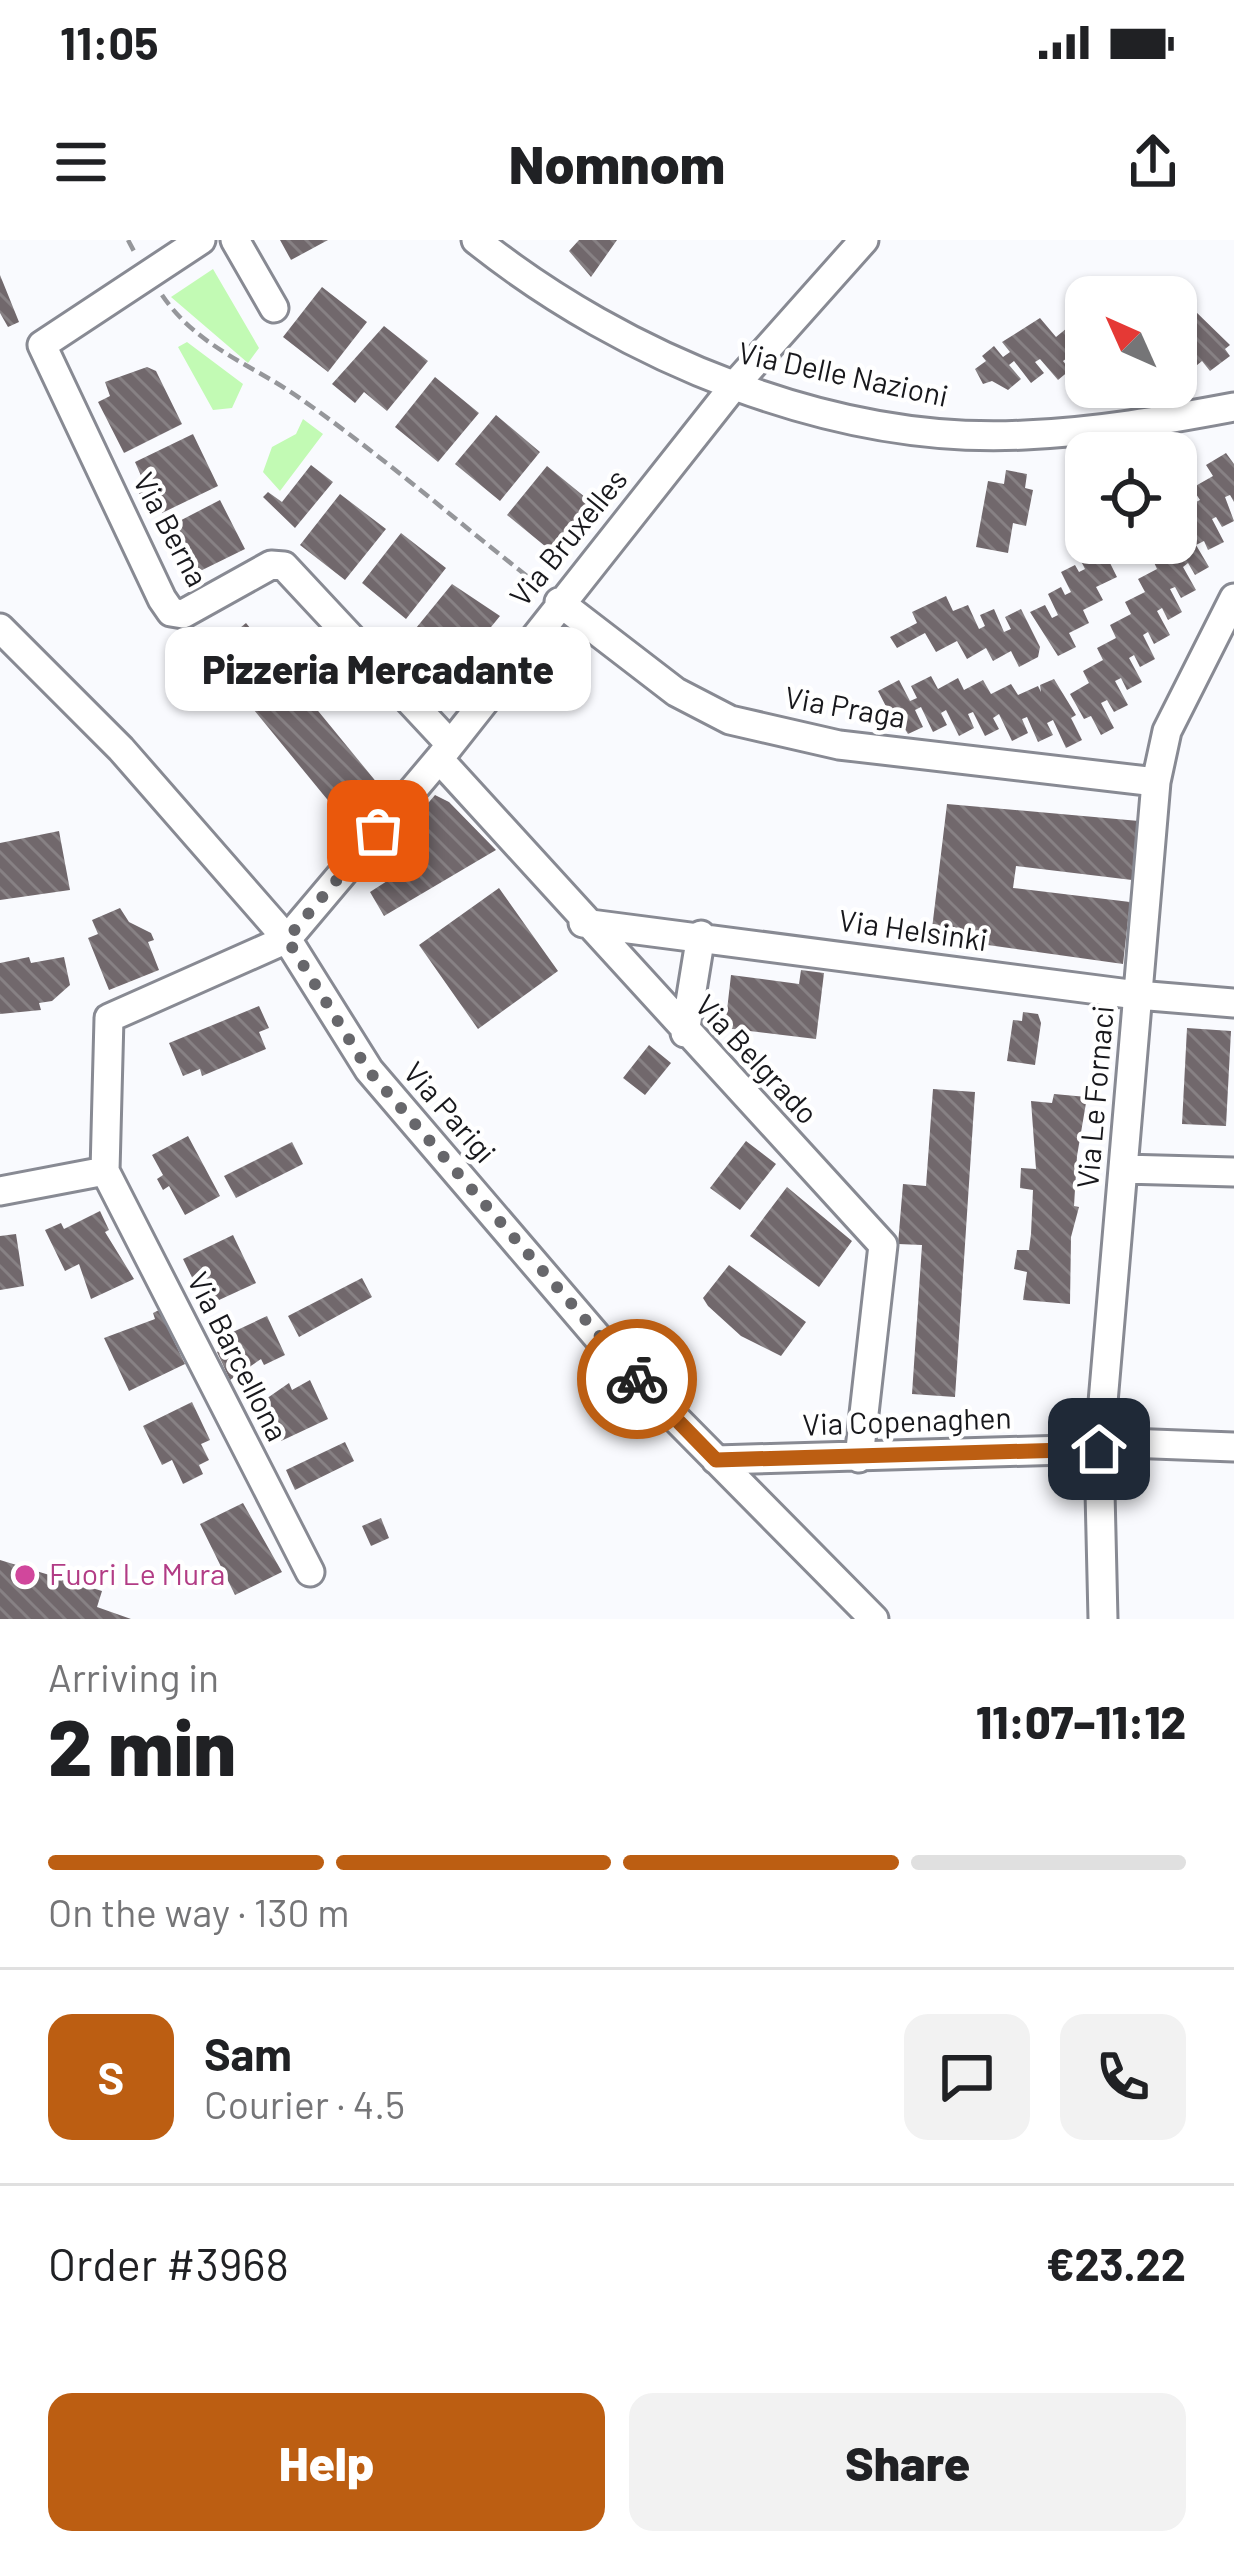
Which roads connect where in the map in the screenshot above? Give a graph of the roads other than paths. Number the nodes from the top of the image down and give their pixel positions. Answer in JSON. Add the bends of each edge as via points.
{"nodes":[{"id":1,"x":201,"y":240,"type":"edge"},
{"id":2,"x":235,"y":240,"type":"edge"},
{"id":3,"x":476,"y":240,"type":"edge"},
{"id":4,"x":864,"y":240,"type":"edge"},
{"id":5,"x":274,"y":308,"type":"dead end"},
{"id":6,"x":733,"y":388,"type":"junction"},
{"id":7,"x":1234,"y":407,"type":"edge"},
{"id":8,"x":1234,"y":598,"type":"edge"},
{"id":9,"x":559,"y":602,"type":"junction"},
{"id":10,"x":0,"y":628,"type":"edge"},
{"id":11,"x":444,"y":752,"type":"junction"},
{"id":12,"x":1156,"y":782,"type":"junction"},
{"id":13,"x":583,"y":922,"type":"junction"},
{"id":14,"x":700,"y":935,"type":"junction"},
{"id":15,"x":287,"y":939,"type":"junction"},
{"id":16,"x":1137,"y":995,"type":"junction"},
{"id":17,"x":1234,"y":1003,"type":"edge"},
{"id":18,"x":685,"y":1033,"type":"junction"},
{"id":19,"x":1123,"y":1169,"type":"junction"},
{"id":20,"x":105,"y":1171,"type":"junction"},
{"id":21,"x":1234,"y":1172,"type":"edge"},
{"id":22,"x":0,"y":1191,"type":"edge"},
{"id":23,"x":1100,"y":1446,"type":"junction"},
{"id":24,"x":1234,"y":1447,"type":"edge"},
{"id":25,"x":859,"y":1458,"type":"junction"},
{"id":26,"x":716,"y":1460,"type":"junction"},
{"id":27,"x":310,"y":1572,"type":"dead end"},
{"id":28,"x":874,"y":1619,"type":"edge"},
{"id":29,"x":1103,"y":1619,"type":"edge"}],
"edges":[{"from":1,"to":11,"type":"street","name":"Via Berna","via":[[42,344],[171,612],[183,614],[271,565],[284,566]]},
{"from":2,"to":5,"type":"street"},
{"from":3,"to":6,"type":"street","name":"Via Delle Nazioni","via":[[647,350]]},
{"from":4,"to":6,"type":"street","name":"Via Bruxelles"},
{"from":6,"to":7,"type":"street","name":"Via Delle Nazioni","via":[[927,431],[1023,436]]},
{"from":6,"to":9,"type":"street","name":"Via Bruxelles"},
{"from":8,"to":12,"type":"street","name":"Via Le Fornaci","via":[[1166,731]]},
{"from":9,"to":11,"type":"street","name":"Via Bruxelles"},
{"from":9,"to":12,"type":"street","name":"Via Praga","via":[[676,692],[730,720],[839,745]]},
{"from":10,"to":15,"type":"street","name":"Via Parigi","via":[[121,749]]},
{"from":11,"to":13,"type":"street","name":"Via Belgrado"},
{"from":11,"to":15,"type":"street","name":"Via Bruxelles"},
{"from":12,"to":16,"type":"street","name":"Via Le Fornaci"},
{"from":13,"to":14,"type":"street","name":"Via Helsinki"},
{"from":13,"to":18,"type":"street","name":"Via Belgrado"},
{"from":14,"to":16,"type":"street","name":"Via Helsinki"},
{"from":14,"to":18,"type":"street"},
{"from":15,"to":20,"type":"street","via":[[109,1018]]},
{"from":15,"to":26,"type":"street","name":"Via Parigi","via":[[368,1070],[612,1354]]},
{"from":16,"to":17,"type":"street","name":"Via Helsinki"},
{"from":16,"to":19,"type":"street","name":"Via Le Fornaci"},
{"from":18,"to":25,"type":"street","name":"Via Belgrado","via":[[883,1245]]},
{"from":19,"to":21,"type":"street"},
{"from":19,"to":23,"type":"street","name":"Via Le Fornaci"},
{"from":20,"to":22,"type":"street"},
{"from":20,"to":27,"type":"street","name":"Via Barcellona"},
{"from":23,"to":24,"type":"street","name":"Via Copenaghen"},
{"from":23,"to":25,"type":"street","name":"Via Copenaghen"},
{"from":23,"to":29,"type":"street","name":"Via Le Fornaci"},
{"from":25,"to":26,"type":"street","name":"Via Copenaghen"},
{"from":26,"to":28,"type":"street","name":"Via Parigi"}]}
